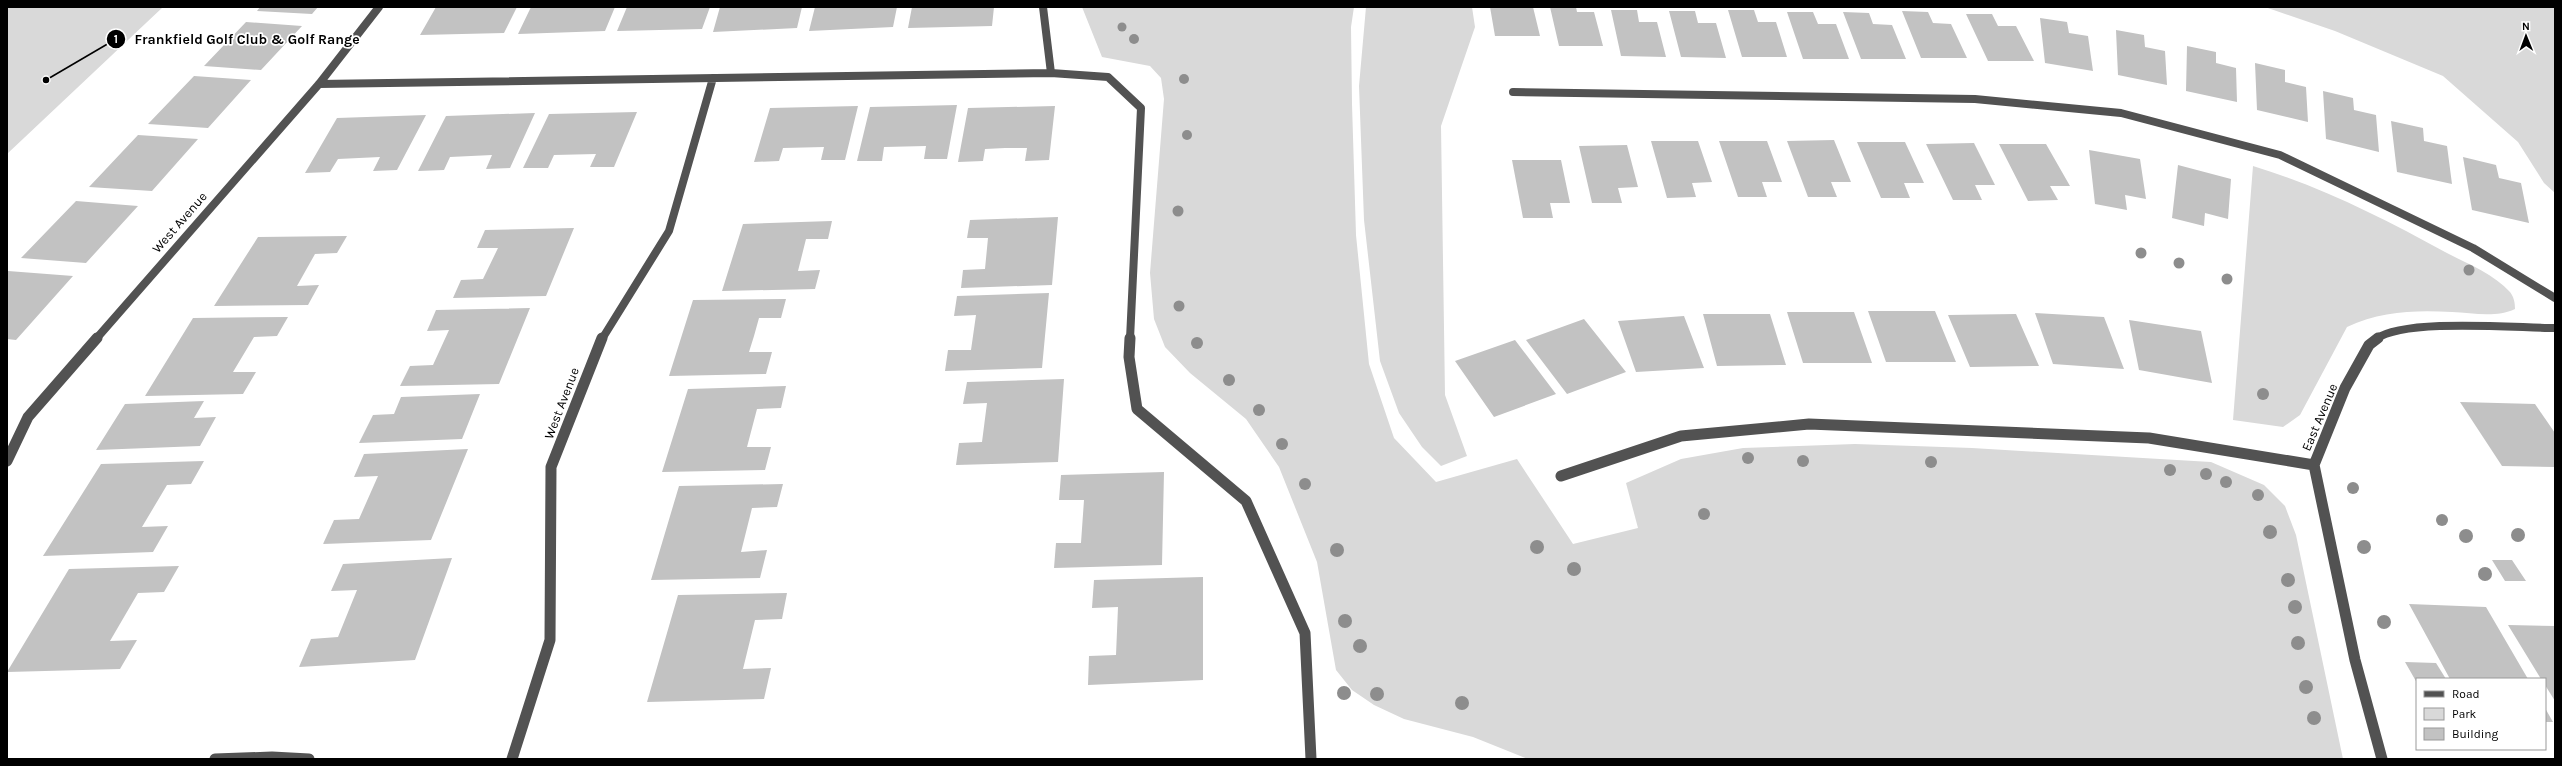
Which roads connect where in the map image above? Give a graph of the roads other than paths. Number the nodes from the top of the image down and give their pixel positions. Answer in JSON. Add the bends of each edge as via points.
{"nodes":[{"id":1,"x":380,"y":7,"type":"edge"},
{"id":2,"x":1043,"y":7,"type":"edge"},
{"id":3,"x":1051,"y":73,"type":"junction"},
{"id":4,"x":713,"y":78,"type":"junction"},
{"id":5,"x":319,"y":84,"type":"junction"},
{"id":6,"x":1513,"y":92,"type":"dead end"},
{"id":7,"x":2555,"y":298,"type":"edge"},
{"id":8,"x":2555,"y":328,"type":"edge"},
{"id":9,"x":7,"y":460,"type":"edge"},
{"id":10,"x":2314,"y":465,"type":"junction"},
{"id":11,"x":1561,"y":476,"type":"dead end"},
{"id":12,"x":215,"y":759,"type":"edge"},
{"id":13,"x":309,"y":759,"type":"edge"},
{"id":14,"x":512,"y":759,"type":"edge"},
{"id":15,"x":1311,"y":759,"type":"edge"},
{"id":16,"x":2382,"y":759,"type":"edge"}],
"edges":[{"from":1,"to":5,"type":"street","name":"West Avenue"},
{"from":2,"to":3,"type":"street"},
{"from":3,"to":4,"type":"street"},
{"from":3,"to":15,"type":"street","via":[[1108,77],[1141,108],[1129,357],[1137,409],[1246,501],[1305,633]]},
{"from":4,"to":5,"type":"street"},
{"from":4,"to":14,"type":"street","name":"West Avenue","via":[[669,232],[605,331],[551,467],[550,640]]},
{"from":5,"to":9,"type":"street","name":"West Avenue","via":[[28,417]]},
{"from":6,"to":7,"type":"street","via":[[1975,99],[2125,114],[2280,155],[2473,248]]},
{"from":8,"to":10,"type":"street","name":"East Avenue","via":[[2424,327],[2385,333],[2368,346],[2345,388]]},
{"from":10,"to":11,"type":"street","via":[[2149,438],[1809,424],[1681,436]]},
{"from":10,"to":16,"type":"street","name":"East Avenue","via":[[2355,660]]},
{"from":12,"to":13,"type":"street"}]}
